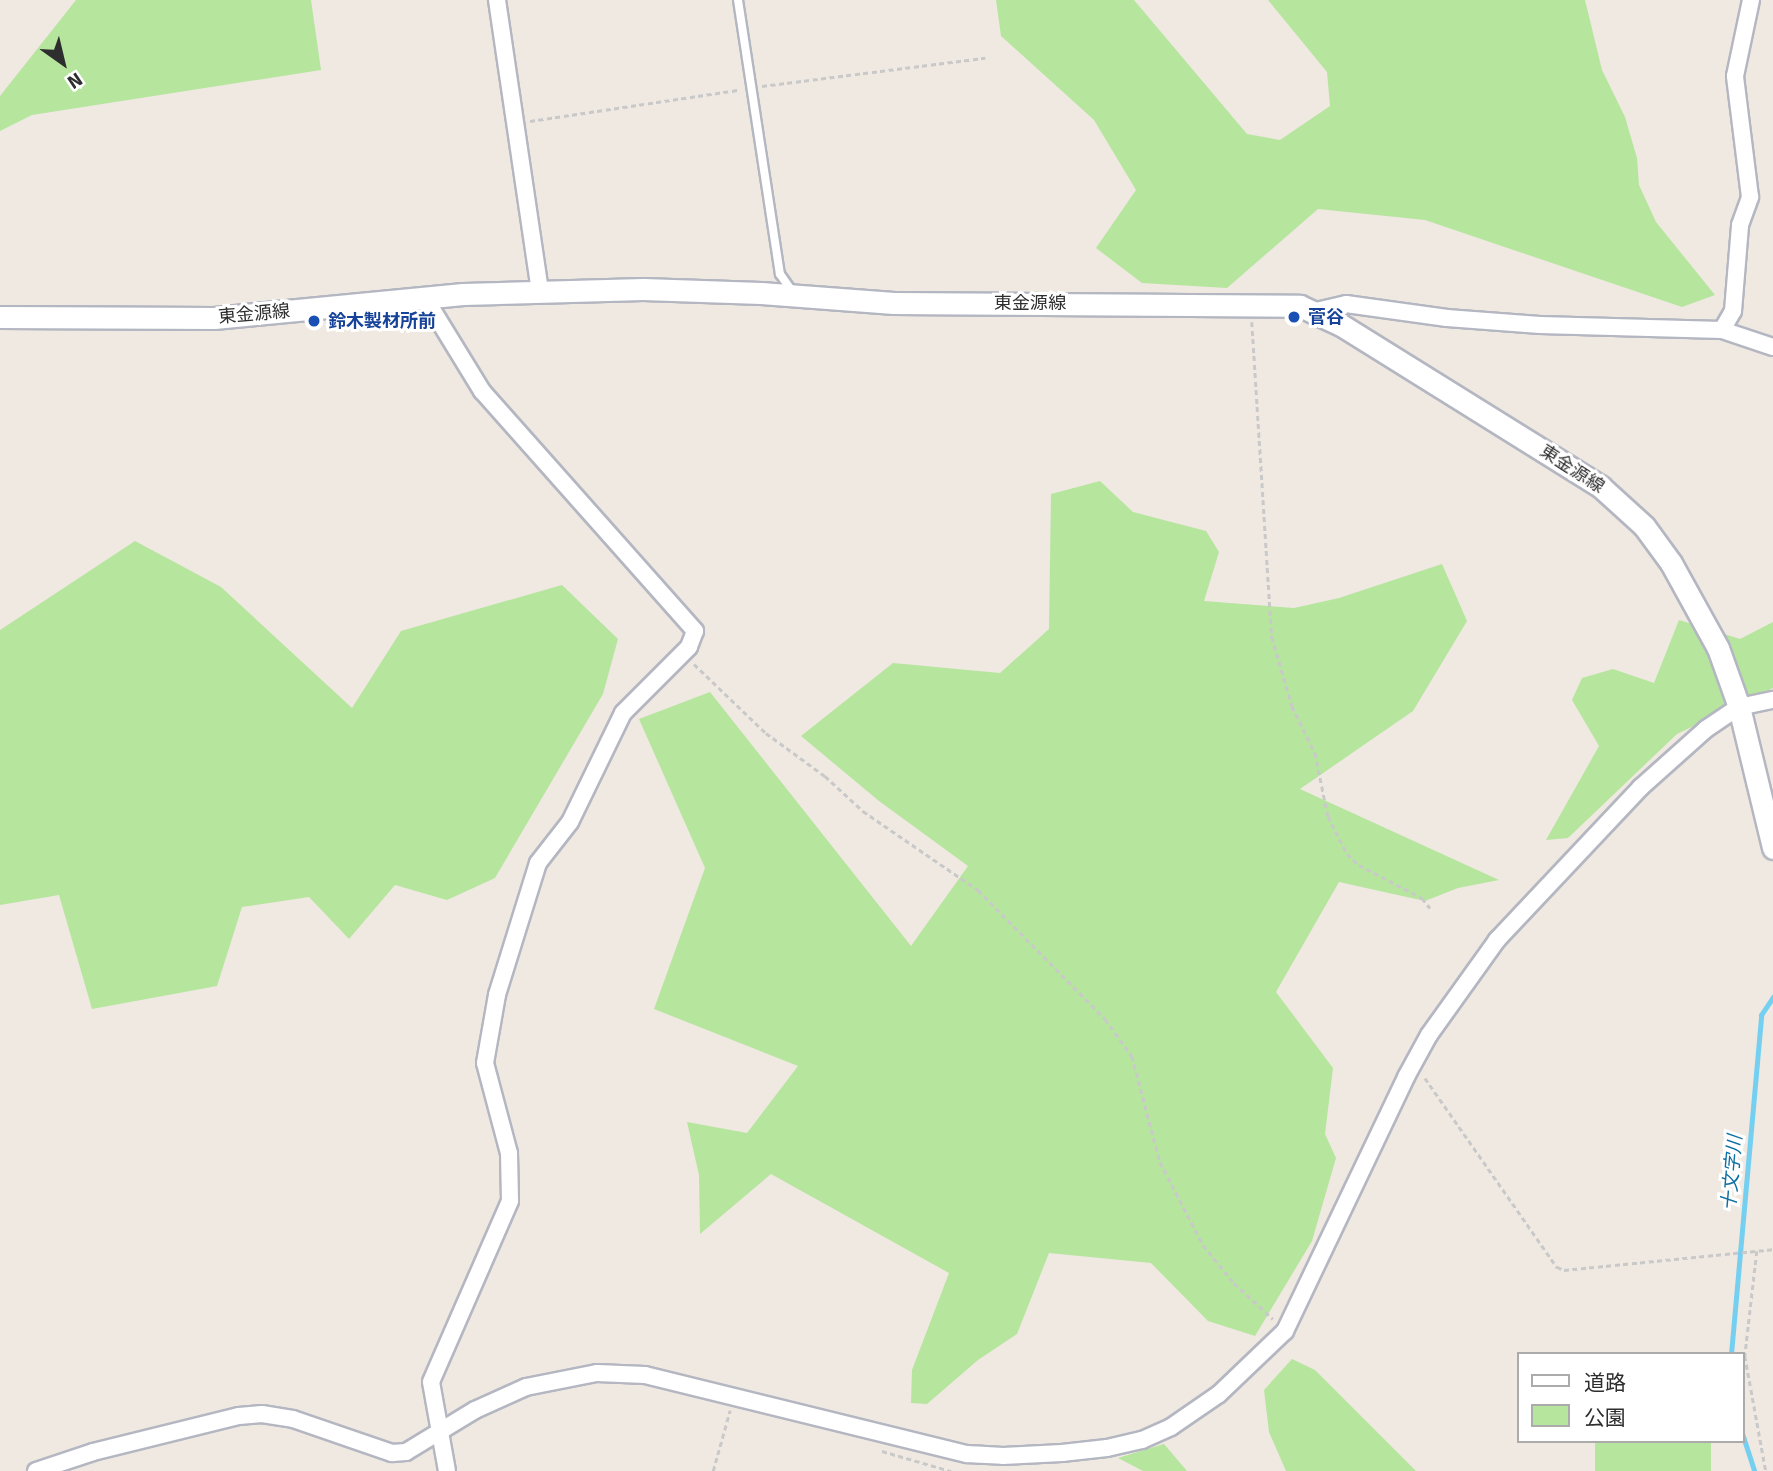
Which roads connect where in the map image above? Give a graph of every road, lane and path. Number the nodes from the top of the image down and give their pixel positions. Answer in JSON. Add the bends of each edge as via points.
{"nodes":[{"id":1,"x":497,"y":0,"type":"edge"},
{"id":2,"x":738,"y":0,"type":"edge"},
{"id":3,"x":1751,"y":0,"type":"edge"},
{"id":4,"x":540,"y":292,"type":"junction"},
{"id":5,"x":796,"y":296,"type":"junction"},
{"id":6,"x":425,"y":298,"type":"junction"},
{"id":7,"x":1251,"y":305,"type":"junction"},
{"id":8,"x":1315,"y":311,"type":"junction"},
{"id":9,"x":0,"y":317,"type":"edge"},
{"id":10,"x":1722,"y":330,"type":"junction"},
{"id":11,"x":1773,"y":347,"type":"edge"},
{"id":12,"x":683,"y":653,"type":"junction"},
{"id":13,"x":1773,"y":700,"type":"edge"},
{"id":14,"x":1739,"y":707,"type":"junction"},
{"id":15,"x":1773,"y":848,"type":"edge"},
{"id":16,"x":1430,"y":908,"type":"dead end"},
{"id":17,"x":1414,"y":1063,"type":"junction"},
{"id":18,"x":1773,"y":1249,"type":"edge"},
{"id":19,"x":1757,"y":1251,"type":"junction"},
{"id":20,"x":1285,"y":1331,"type":"junction"},
{"id":21,"x":731,"y":1407,"type":"dead end"},
{"id":22,"x":439,"y":1430,"type":"junction"},
{"id":23,"x":875,"y":1449,"type":"dead end"},
{"id":24,"x":36,"y":1471,"type":"edge"},
{"id":25,"x":446,"y":1471,"type":"edge"},
{"id":26,"x":713,"y":1471,"type":"edge"},
{"id":27,"x":951,"y":1471,"type":"edge"},
{"id":28,"x":1766,"y":1471,"type":"edge"}],
"edges":[{"from":1,"to":4,"type":"street"},
{"from":2,"to":5,"type":"lane","via":[[780,274]]},
{"from":3,"to":10,"type":"street","via":[[1735,76],[1750,197],[1740,225],[1733,311]]},
{"from":4,"to":5,"type":"main road","name":"東金源線","via":[[643,289]]},
{"from":4,"to":6,"type":"main road","name":"東金源線"},
{"from":5,"to":7,"type":"main road","name":"東金源線","via":[[894,303]]},
{"from":6,"to":9,"type":"main road","name":"東金源線","via":[[214,318]]},
{"from":6,"to":12,"type":"street","via":[[482,391],[695,631]]},
{"from":7,"to":8,"type":"main road","name":"東金源線","via":[[1284,304]]},
{"from":7,"to":16,"type":"path","via":[[1272,637],[1288,693],[1315,753],[1328,816],[1347,854],[1422,898]]},
{"from":8,"to":10,"type":"street","via":[[1346,304],[1540,325]]},
{"from":8,"to":14,"type":"main road","name":"東金源線","via":[[1601,487],[1629,510],[1671,563],[1718,648]]},
{"from":10,"to":11,"type":"street"},
{"from":12,"to":20,"type":"path","via":[[765,733],[825,776],[863,811],[978,890],[1105,1018],[1132,1056],[1160,1162],[1203,1245],[1234,1283]]},
{"from":12,"to":22,"type":"street","via":[[623,713],[570,822],[538,863],[497,995],[485,1063],[509,1153],[510,1201],[431,1382]]},
{"from":13,"to":14,"type":"street"},
{"from":14,"to":15,"type":"main road","name":"東金源線"},
{"from":14,"to":17,"type":"street","via":[[1706,729],[1640,788],[1557,872],[1476,967]]},
{"from":17,"to":19,"type":"path","via":[[1557,1267],[1564,1270]]},
{"from":17,"to":20,"type":"street"},
{"from":18,"to":19,"type":"path"},
{"from":19,"to":28,"type":"path","via":[[1745,1356]]},
{"from":20,"to":22,"type":"street","via":[[1219,1394],[1171,1427],[1107,1448],[1003,1456],[967,1454],[645,1375],[619,1373],[575,1376],[526,1387]]},
{"from":21,"to":26,"type":"path"},
{"from":22,"to":24,"type":"street","via":[[406,1452],[392,1453],[293,1419],[239,1416]]},
{"from":22,"to":25,"type":"street"},
{"from":23,"to":27,"type":"path"}]}
